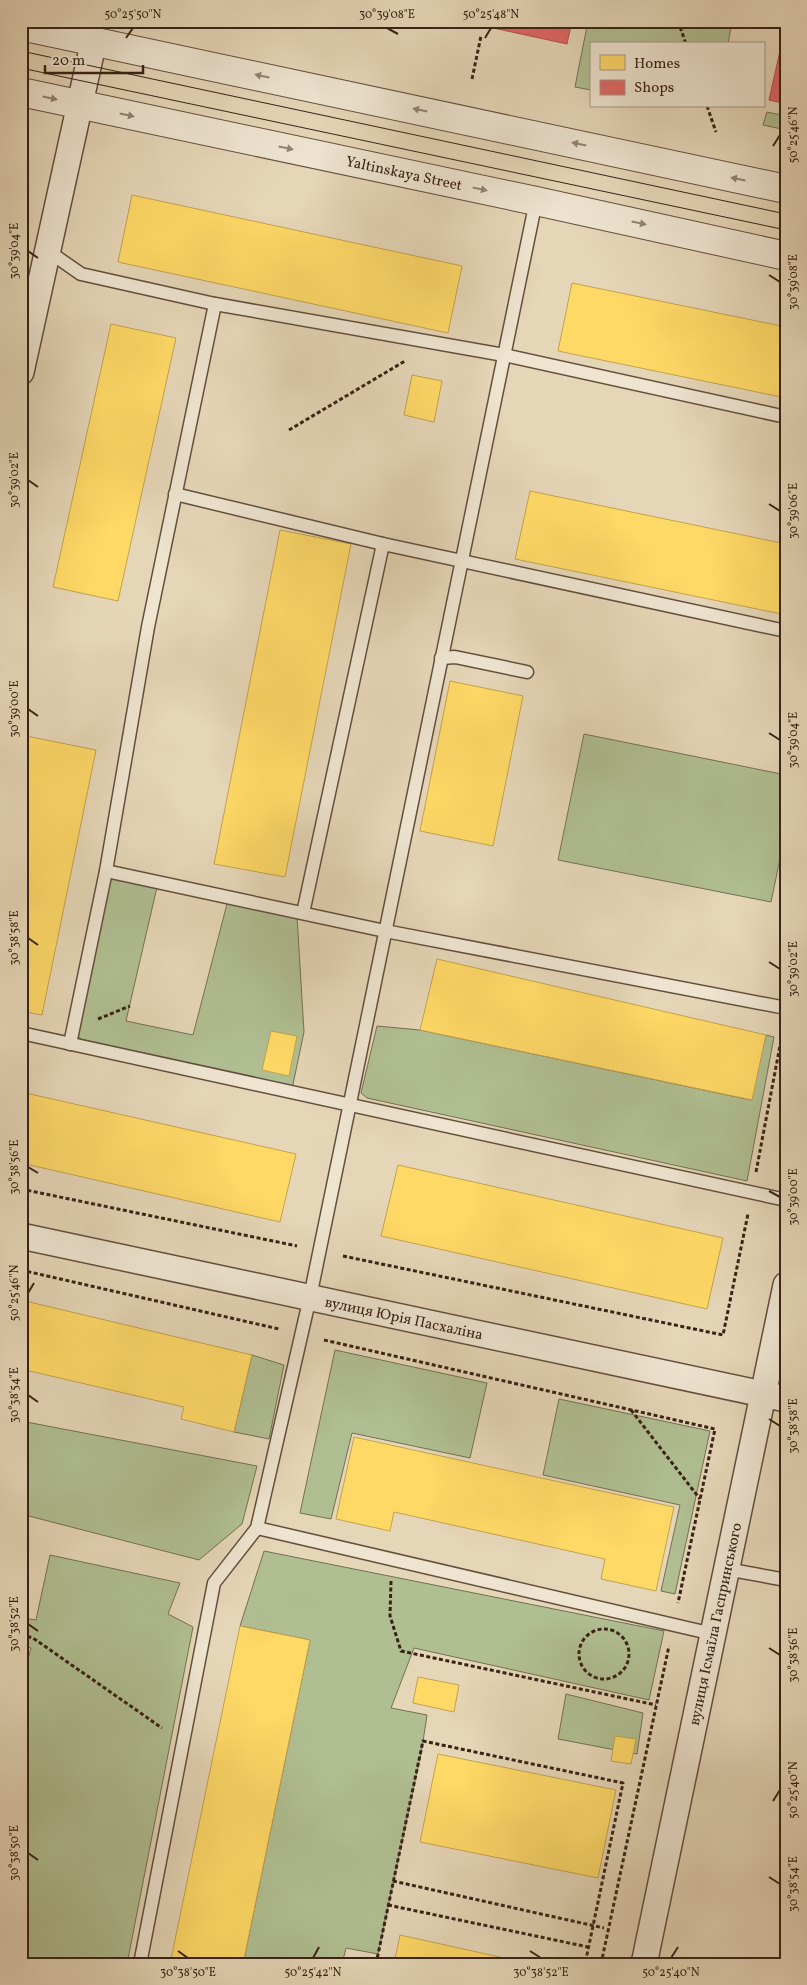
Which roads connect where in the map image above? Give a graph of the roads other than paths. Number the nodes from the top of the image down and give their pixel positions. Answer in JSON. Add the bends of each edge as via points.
{"nodes":[{"id":1,"x":21,"y":26,"type":"edge"},
{"id":2,"x":94,"y":40,"type":"junction"},
{"id":3,"x":21,"y":92,"type":"edge"},
{"id":4,"x":80,"y":105,"type":"junction"},
{"id":5,"x":786,"y":189,"type":"edge"},
{"id":6,"x":536,"y":201,"type":"junction"},
{"id":7,"x":48,"y":251,"type":"junction"},
{"id":8,"x":786,"y":256,"type":"edge"},
{"id":9,"x":215,"y":304,"type":"junction"},
{"id":10,"x":504,"y":355,"type":"junction"},
{"id":11,"x":21,"y":372,"type":"edge"},
{"id":12,"x":786,"y":417,"type":"edge"},
{"id":13,"x":176,"y":494,"type":"junction"},
{"id":14,"x":383,"y":544,"type":"junction"},
{"id":15,"x":462,"y":561,"type":"junction"},
{"id":16,"x":786,"y":631,"type":"edge"},
{"id":17,"x":441,"y":658,"type":"junction"},
{"id":18,"x":527,"y":672,"type":"dead end"},
{"id":19,"x":106,"y":871,"type":"junction"},
{"id":20,"x":303,"y":913,"type":"junction"},
{"id":21,"x":385,"y":931,"type":"junction"},
{"id":22,"x":786,"y":1008,"type":"edge"},
{"id":23,"x":21,"y":1033,"type":"edge"},
{"id":24,"x":70,"y":1044,"type":"junction"},
{"id":25,"x":349,"y":1105,"type":"junction"},
{"id":26,"x":786,"y":1200,"type":"edge"},
{"id":27,"x":21,"y":1236,"type":"edge"},
{"id":28,"x":786,"y":1285,"type":"edge"},
{"id":29,"x":310,"y":1297,"type":"junction"},
{"id":30,"x":774,"y":1397,"type":"edge"},
{"id":31,"x":257,"y":1528,"type":"junction"},
{"id":32,"x":726,"y":1569,"type":"junction"},
{"id":33,"x":786,"y":1580,"type":"edge"},
{"id":34,"x":713,"y":1634,"type":"junction"},
{"id":35,"x":140,"y":1964,"type":"edge"},
{"id":36,"x":644,"y":1964,"type":"edge"}],
"edges":[{"from":1,"to":2,"type":"street"},
{"from":2,"to":4,"type":"street"},
{"from":5,"to":2,"type":"street","one_way":true},
{"from":3,"to":4,"type":"street","name":"Yaltinskaya Street","one_way":true},
{"from":4,"to":6,"type":"street","name":"Yaltinskaya Street","one_way":true},
{"from":4,"to":7,"type":"street"},
{"from":6,"to":8,"type":"street","name":"Yaltinskaya Street","one_way":true},
{"from":6,"to":10,"type":"lane"},
{"from":7,"to":9,"type":"lane","via":[[81,274]]},
{"from":7,"to":11,"type":"street"},
{"from":9,"to":10,"type":"lane"},
{"from":9,"to":13,"type":"lane"},
{"from":10,"to":12,"type":"lane"},
{"from":10,"to":15,"type":"lane"},
{"from":13,"to":14,"type":"lane"},
{"from":13,"to":19,"type":"lane","via":[[148,627]]},
{"from":14,"to":15,"type":"lane"},
{"from":14,"to":20,"type":"lane"},
{"from":15,"to":16,"type":"lane"},
{"from":15,"to":17,"type":"lane"},
{"from":17,"to":18,"type":"lane","via":[[455,657]]},
{"from":17,"to":21,"type":"lane"},
{"from":19,"to":20,"type":"lane"},
{"from":19,"to":24,"type":"lane"},
{"from":20,"to":21,"type":"lane"},
{"from":21,"to":22,"type":"lane"},
{"from":21,"to":25,"type":"lane"},
{"from":23,"to":24,"type":"lane"},
{"from":24,"to":25,"type":"lane"},
{"from":25,"to":26,"type":"lane"},
{"from":25,"to":29,"type":"lane"},
{"from":27,"to":29,"type":"street","name":"вулиця Юрія Пасхаліна"},
{"from":28,"to":30,"type":"street","name":"вулиця Ісмаїла Гаспринського"},
{"from":29,"to":30,"type":"street","name":"вулиця Юрія Пасхаліна"},
{"from":29,"to":31,"type":"lane"},
{"from":30,"to":32,"type":"street","name":"вулиця Ісмаїла Гаспринського"},
{"from":31,"to":34,"type":"lane"},
{"from":31,"to":35,"type":"lane","via":[[214,1583]]},
{"from":32,"to":33,"type":"lane"},
{"from":32,"to":34,"type":"street","name":"вулиця Ісмаїла Гаспринського"},
{"from":34,"to":36,"type":"street","name":"вулиця Ісмаїла Гаспринського"}]}
